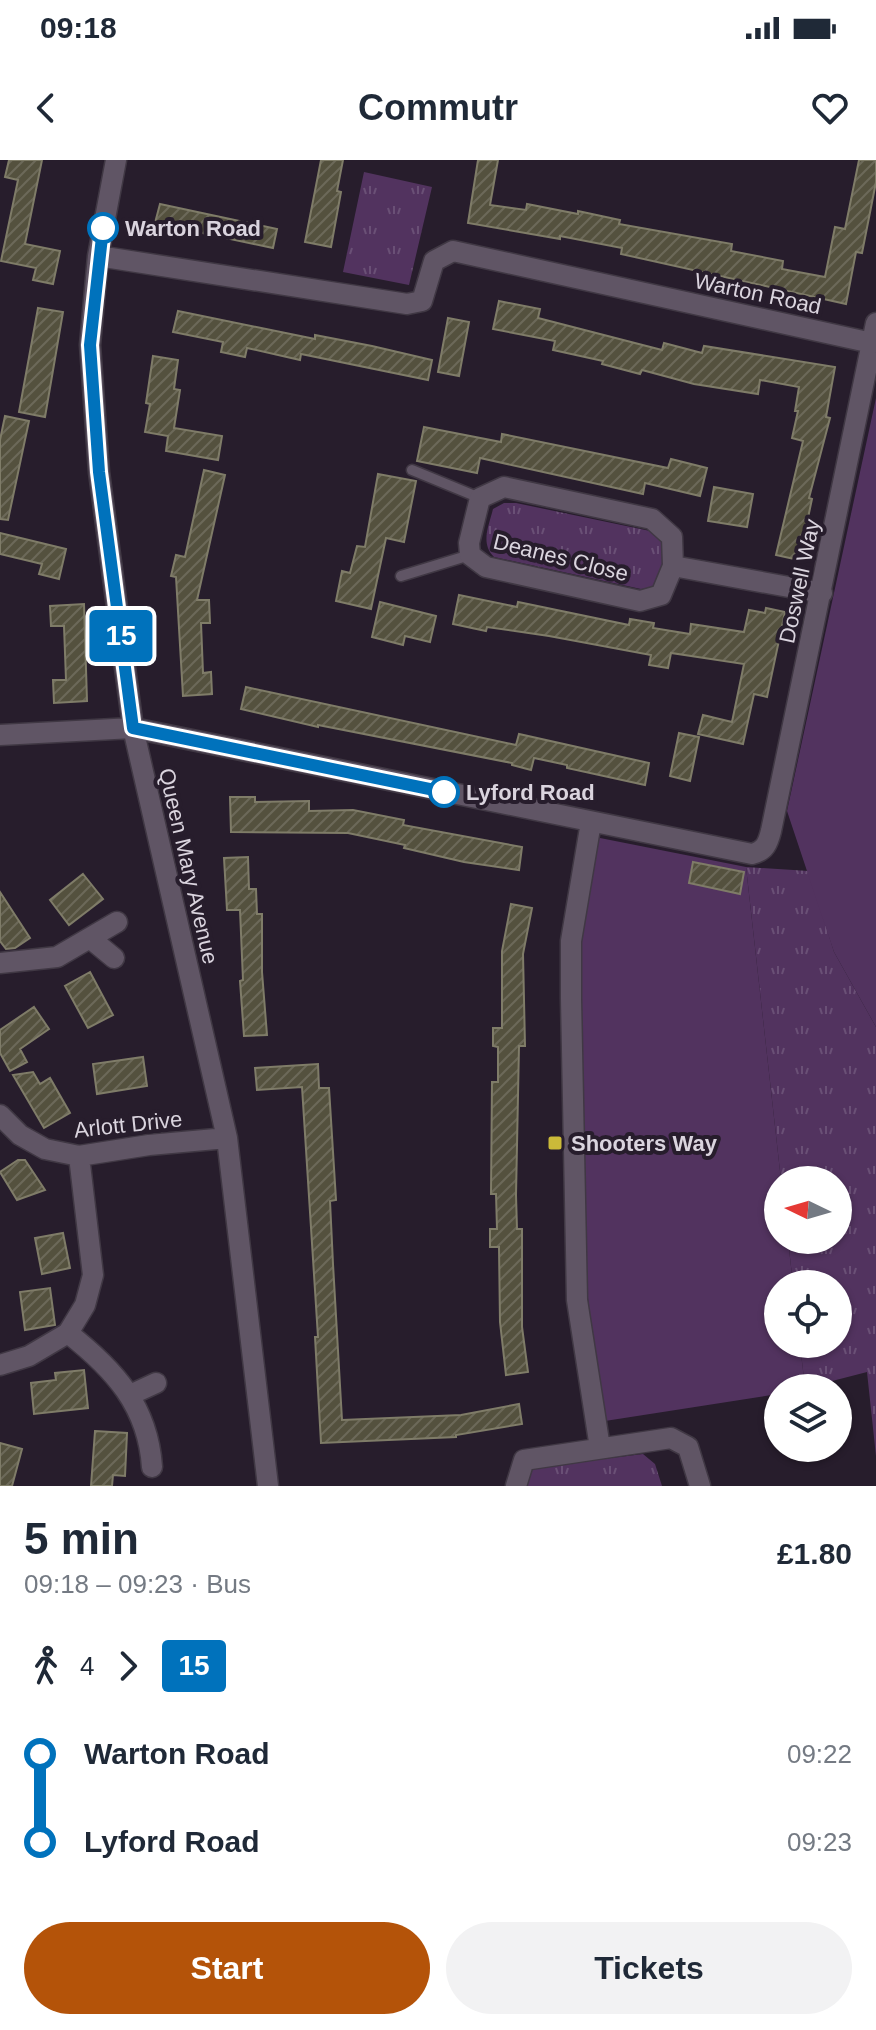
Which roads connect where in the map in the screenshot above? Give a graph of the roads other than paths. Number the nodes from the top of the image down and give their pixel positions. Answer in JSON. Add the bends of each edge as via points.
{"nodes":[{"id":1,"x":116,"y":160,"type":"edge"},
{"id":2,"x":98,"y":256,"type":"junction"},
{"id":3,"x":874,"y":333,"type":"edge"},
{"id":4,"x":412,"y":470,"type":"dead end"},
{"id":5,"x":480,"y":498,"type":"junction"},
{"id":6,"x":470,"y":555,"type":"junction"},
{"id":7,"x":673,"y":566,"type":"junction"},
{"id":8,"x":401,"y":576,"type":"dead end"},
{"id":9,"x":822,"y":593,"type":"junction"},
{"id":10,"x":133,"y":728,"type":"junction"},
{"id":11,"x":0,"y":735,"type":"edge"},
{"id":12,"x":591,"y":822,"type":"junction"},
{"id":13,"x":117,"y":922,"type":"dead end"},
{"id":14,"x":91,"y":939,"type":"junction"},
{"id":15,"x":114,"y":958,"type":"dead end"},
{"id":16,"x":0,"y":963,"type":"edge"},
{"id":17,"x":3,"y":1124,"type":"edge"},
{"id":18,"x":227,"y":1138,"type":"junction"},
{"id":19,"x":79,"y":1156,"type":"junction"},
{"id":20,"x":68,"y":1333,"type":"junction"},
{"id":21,"x":0,"y":1365,"type":"edge"},
{"id":22,"x":156,"y":1383,"type":"dead end"},
{"id":23,"x":130,"y":1395,"type":"junction"},
{"id":24,"x":600,"y":1448,"type":"junction"},
{"id":25,"x":152,"y":1467,"type":"dead end"},
{"id":26,"x":268,"y":1486,"type":"edge"},
{"id":27,"x":516,"y":1486,"type":"edge"},
{"id":28,"x":700,"y":1486,"type":"edge"}],
"edges":[{"from":1,"to":2,"type":"street","name":"Queen Mary Avenue"},
{"from":2,"to":3,"type":"street","name":"Warton Road","via":[[407,304],[422,301],[434,261],[453,251]]},
{"from":2,"to":10,"type":"street","name":"Queen Mary Avenue","via":[[90,345],[97,456]]},
{"from":3,"to":9,"type":"street","name":"Doswell Way"},
{"from":4,"to":5,"type":"lane"},
{"from":5,"to":6,"type":"street","name":"Deanes Close"},
{"from":5,"to":7,"type":"street","via":[[504,487],[652,519],[672,537]]},
{"from":6,"to":7,"type":"street","name":"Deanes Close","via":[[486,567],[640,601],[661,595]]},
{"from":6,"to":8,"type":"lane"},
{"from":7,"to":9,"type":"street"},
{"from":9,"to":12,"type":"street","name":"Doswell Way","via":[[770,853],[752,854]]},
{"from":10,"to":11,"type":"street"},
{"from":10,"to":12,"type":"street"},
{"from":10,"to":18,"type":"street","name":"Queen Mary Avenue"},
{"from":12,"to":24,"type":"street","via":[[571,941],[572,1072],[577,1300]]},
{"from":13,"to":14,"type":"street"},
{"from":14,"to":15,"type":"street"},
{"from":14,"to":16,"type":"street","via":[[57,957]]},
{"from":17,"to":19,"type":"street","name":"Arlott Drive","via":[[45,1149]]},
{"from":18,"to":19,"type":"street","name":"Arlott Drive"},
{"from":18,"to":26,"type":"street","name":"Queen Mary Avenue"},
{"from":19,"to":20,"type":"street","via":[[93,1275],[85,1305]]},
{"from":20,"to":21,"type":"street","via":[[29,1356]]},
{"from":20,"to":23,"type":"street","via":[[102,1360]]},
{"from":22,"to":23,"type":"street"},
{"from":23,"to":25,"type":"street","via":[[150,1442]]},
{"from":24,"to":27,"type":"street","via":[[524,1460]]},
{"from":24,"to":28,"type":"street","via":[[671,1438],[688,1447]]}]}
